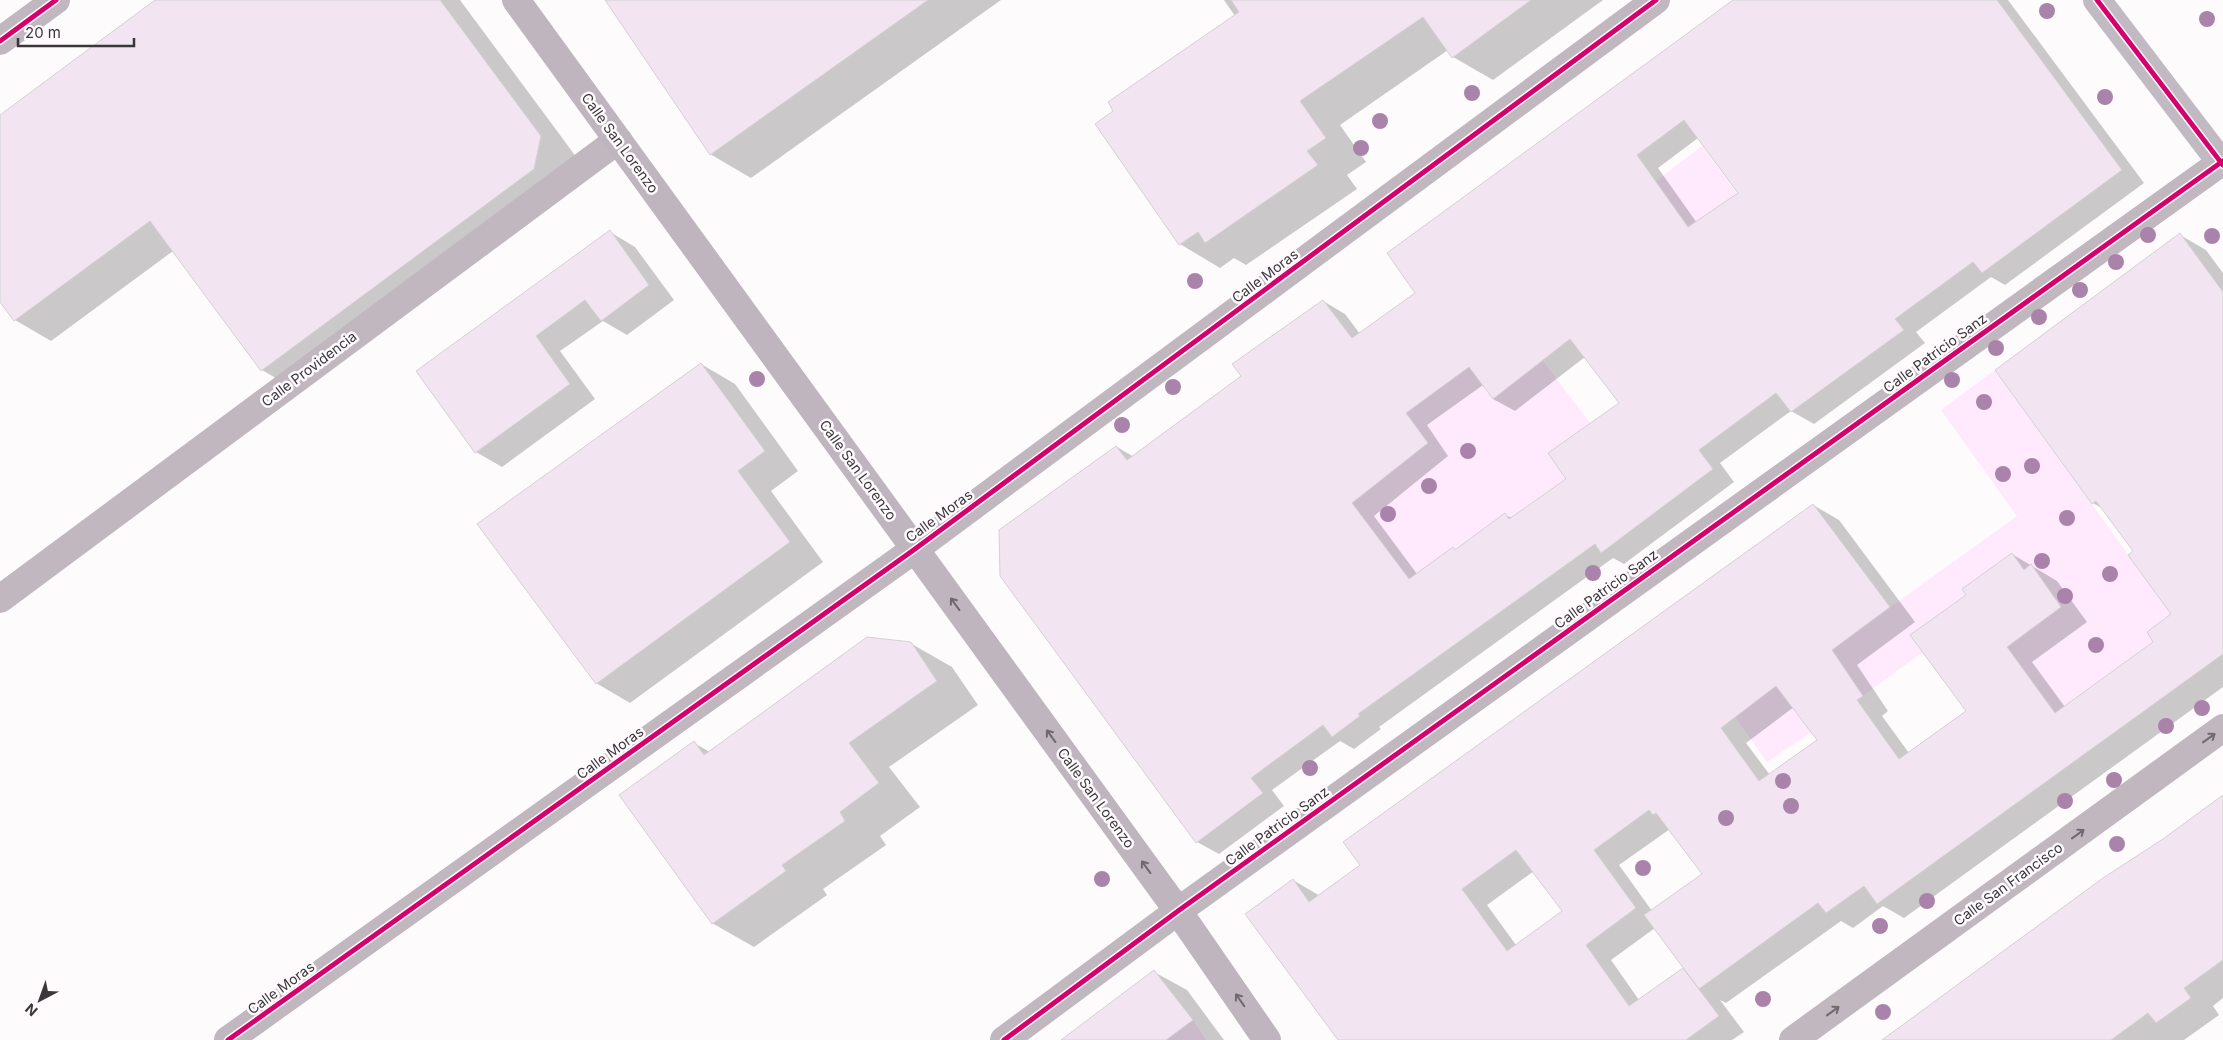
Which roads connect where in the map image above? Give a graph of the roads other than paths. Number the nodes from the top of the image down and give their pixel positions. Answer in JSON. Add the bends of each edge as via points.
{"nodes":[{"id":1,"x":56,"y":0,"type":"edge"},
{"id":2,"x":516,"y":0,"type":"edge"},
{"id":3,"x":1656,"y":0,"type":"edge"},
{"id":4,"x":2097,"y":0,"type":"edge"},
{"id":5,"x":0,"y":41,"type":"edge"},
{"id":6,"x":618,"y":140,"type":"junction"},
{"id":7,"x":2222,"y":163,"type":"edge"},
{"id":8,"x":915,"y":548,"type":"junction"},
{"id":9,"x":0,"y":599,"type":"edge"},
{"id":10,"x":2223,"y":728,"type":"edge"},
{"id":11,"x":1178,"y":911,"type":"junction"},
{"id":12,"x":228,"y":1040,"type":"edge"},
{"id":13,"x":1004,"y":1040,"type":"edge"},
{"id":14,"x":1268,"y":1040,"type":"edge"},
{"id":15,"x":1793,"y":1040,"type":"edge"}],
"edges":[{"from":1,"to":5,"type":"street"},
{"from":2,"to":6,"type":"street","name":"Calle San Lorenzo"},
{"from":3,"to":8,"type":"street","name":"Calle Moras"},
{"from":4,"to":7,"type":"main road"},
{"from":6,"to":8,"type":"street","name":"Calle San Lorenzo"},
{"from":6,"to":9,"type":"street","name":"Calle Providencia"},
{"from":7,"to":11,"type":"street","name":"Calle Patricio Sanz"},
{"from":11,"to":8,"type":"street","name":"Calle San Lorenzo","one_way":true},
{"from":8,"to":12,"type":"street","name":"Calle Moras"},
{"from":15,"to":10,"type":"street","name":"Calle San Francisco","one_way":true},
{"from":11,"to":13,"type":"street","name":"Calle Patricio Sanz"},
{"from":14,"to":11,"type":"street","name":"Calle San Lorenzo","one_way":true}]}
